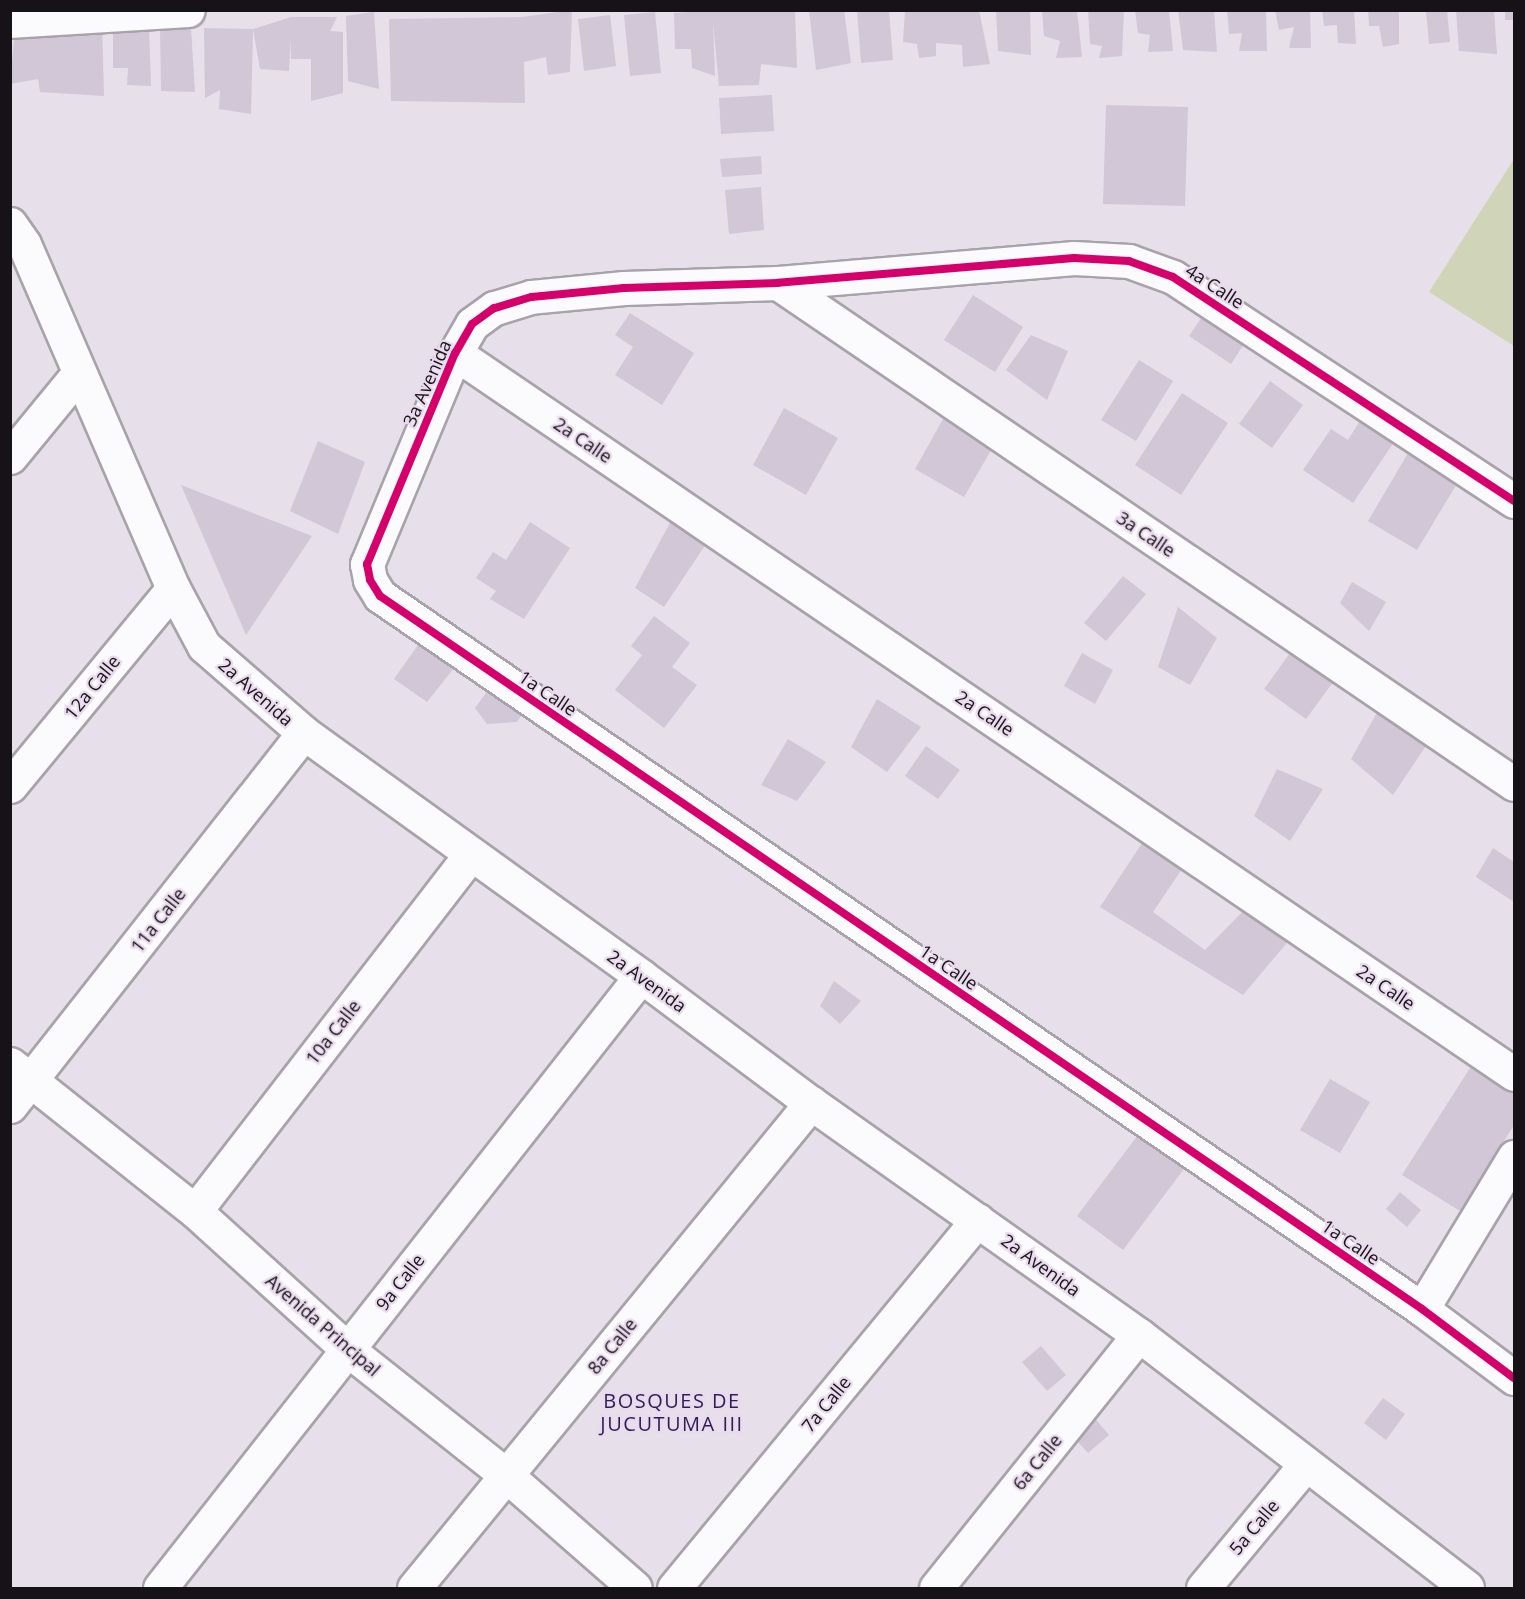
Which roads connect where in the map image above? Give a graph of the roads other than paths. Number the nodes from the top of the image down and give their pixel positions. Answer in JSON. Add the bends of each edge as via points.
{"nodes":[{"id":1,"x":188,"y":10,"type":"edge"},
{"id":2,"x":10,"y":21,"type":"edge"},
{"id":3,"x":10,"y":224,"type":"edge"},
{"id":4,"x":778,"y":283,"type":"junction"},
{"id":5,"x":455,"y":353,"type":"junction"},
{"id":6,"x":79,"y":373,"type":"junction"},
{"id":7,"x":10,"y":458,"type":"edge"},
{"id":8,"x":1515,"y":501,"type":"edge"},
{"id":9,"x":370,"y":580,"type":"joint"},
{"id":10,"x":173,"y":588,"type":"junction"},
{"id":11,"x":304,"y":733,"type":"junction"},
{"id":12,"x":1515,"y":784,"type":"edge"},
{"id":13,"x":10,"y":786,"type":"edge"},
{"id":14,"x":471,"y":854,"type":"junction"},
{"id":15,"x":641,"y":976,"type":"junction"},
{"id":16,"x":1515,"y":1074,"type":"edge"},
{"id":17,"x":17,"y":1084,"type":"edge"},
{"id":18,"x":811,"y":1103,"type":"junction"},
{"id":19,"x":1515,"y":1157,"type":"edge"},
{"id":20,"x":195,"y":1211,"type":"junction"},
{"id":21,"x":977,"y":1220,"type":"junction"},
{"id":22,"x":1422,"y":1309,"type":"junction"},
{"id":23,"x":1138,"y":1335,"type":"junction"},
{"id":24,"x":347,"y":1349,"type":"junction"},
{"id":25,"x":1515,"y":1378,"type":"edge"},
{"id":26,"x":1305,"y":1465,"type":"junction"},
{"id":27,"x":506,"y":1475,"type":"junction"},
{"id":28,"x":1460,"y":1586,"type":"edge"},
{"id":29,"x":160,"y":1588,"type":"edge"},
{"id":30,"x":414,"y":1588,"type":"edge"},
{"id":31,"x":635,"y":1588,"type":"edge"},
{"id":32,"x":674,"y":1588,"type":"edge"},
{"id":33,"x":936,"y":1588,"type":"edge"},
{"id":34,"x":1203,"y":1588,"type":"edge"}],
"edges":[{"from":1,"to":2,"type":"street"},
{"from":3,"to":6,"type":"street","name":"2a Avenida","via":[[24,244]]},
{"from":4,"to":5,"type":"street","name":"3a Avenida","via":[[624,288],[531,297],[486,313],[472,324]]},
{"from":4,"to":8,"type":"street","name":"4a Calle","via":[[1074,258],[1129,261],[1173,277]]},
{"from":4,"to":12,"type":"street","name":"3a Calle"},
{"from":5,"to":9,"type":"street","name":"3a Avenida","via":[[367,564]]},
{"from":5,"to":16,"type":"street","name":"2a Calle"},
{"from":6,"to":7,"type":"street"},
{"from":6,"to":10,"type":"street","name":"2a Avenida"},
{"from":9,"to":22,"type":"street","name":"1a Calle","via":[[380,596]]},
{"from":10,"to":11,"type":"street","name":"2a Avenida","via":[[204,646]]},
{"from":10,"to":13,"type":"street","name":"12a Calle"},
{"from":11,"to":14,"type":"street","name":"2a Avenida"},
{"from":11,"to":17,"type":"street","name":"11a Calle"},
{"from":14,"to":15,"type":"street","name":"2a Avenida"},
{"from":14,"to":20,"type":"street","name":"10a Calle"},
{"from":15,"to":18,"type":"street","name":"2a Avenida"},
{"from":15,"to":24,"type":"street","name":"9a Calle"},
{"from":17,"to":20,"type":"street","name":"Avenida Principal"},
{"from":18,"to":21,"type":"street","name":"2a Avenida"},
{"from":18,"to":27,"type":"street","name":"8a Calle"},
{"from":19,"to":22,"type":"street"},
{"from":20,"to":24,"type":"street","name":"Avenida Principal"},
{"from":21,"to":23,"type":"street","name":"2a Avenida"},
{"from":21,"to":32,"type":"street","name":"7a Calle"},
{"from":22,"to":25,"type":"street","name":"1a Calle"},
{"from":23,"to":26,"type":"street","name":"2a Avenida"},
{"from":23,"to":33,"type":"street","name":"6a Calle"},
{"from":24,"to":27,"type":"street","name":"Avenida Principal"},
{"from":24,"to":29,"type":"street","name":"9a Calle"},
{"from":26,"to":28,"type":"street","name":"2a Avenida"},
{"from":26,"to":34,"type":"street","name":"5a Calle"},
{"from":27,"to":30,"type":"street","name":"8a Calle"},
{"from":27,"to":31,"type":"street","name":"Avenida Principal"}]}
